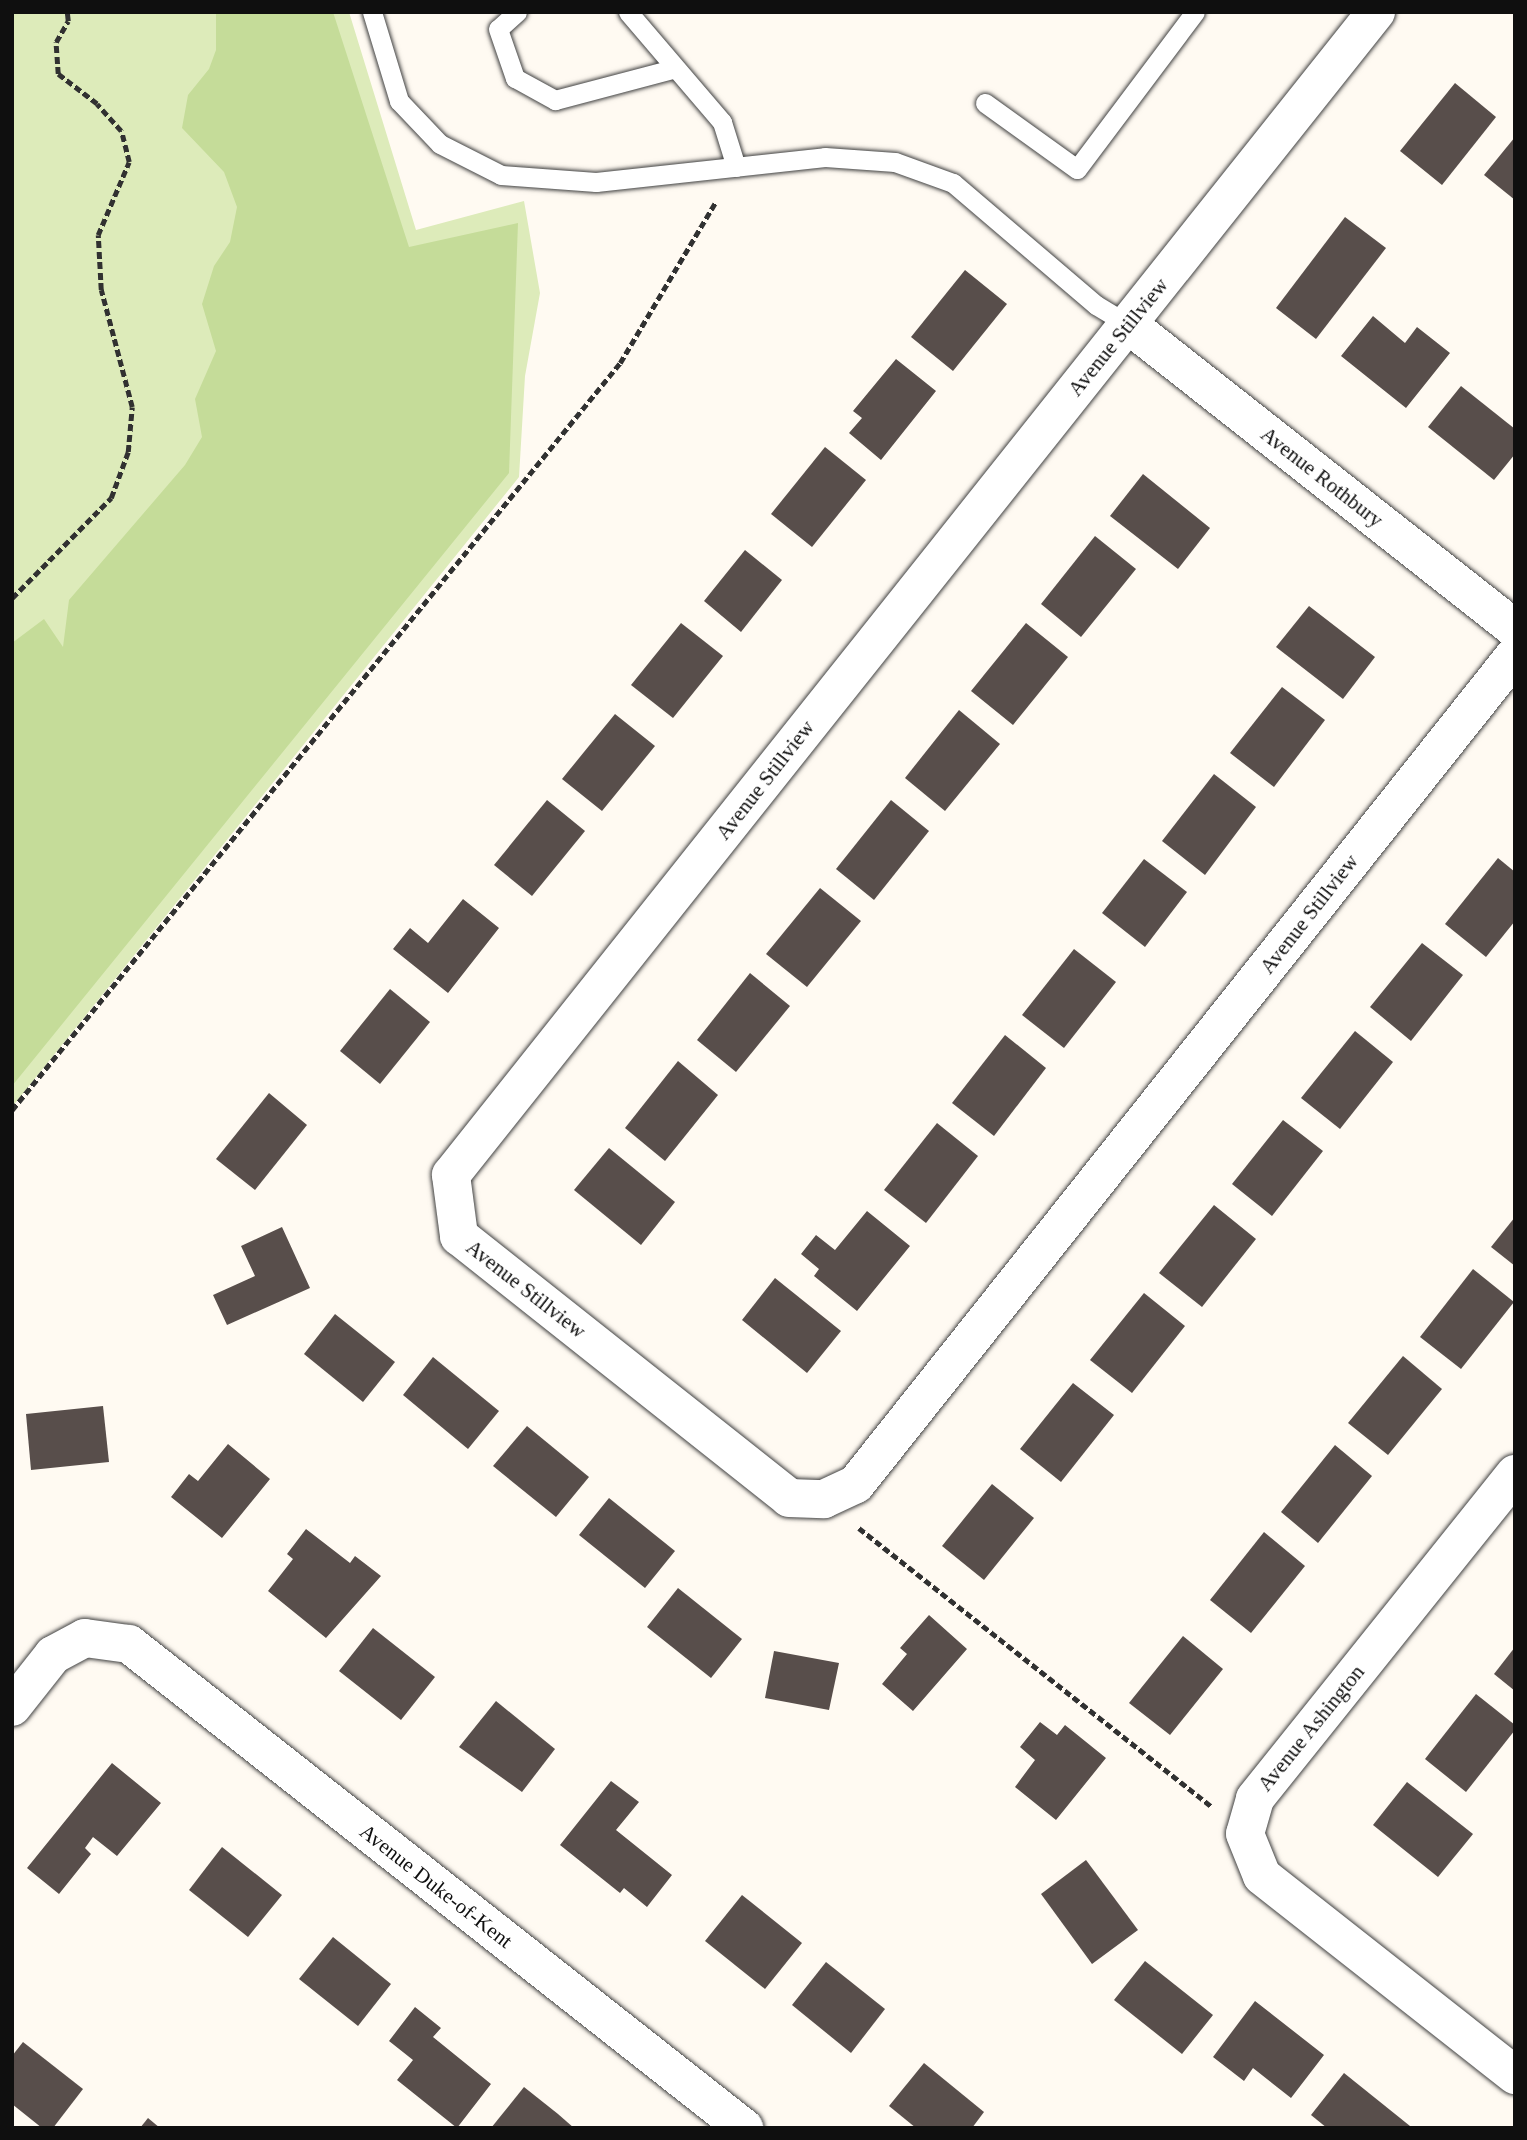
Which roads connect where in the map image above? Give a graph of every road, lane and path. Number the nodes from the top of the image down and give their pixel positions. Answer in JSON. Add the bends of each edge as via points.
{"nodes":[{"id":1,"x":67,"y":12,"type":"edge"},
{"id":2,"x":372,"y":12,"type":"edge"},
{"id":3,"x":517,"y":12,"type":"edge"},
{"id":4,"x":628,"y":12,"type":"edge"},
{"id":5,"x":1195,"y":12,"type":"edge"},
{"id":6,"x":1376,"y":12,"type":"edge"},
{"id":7,"x":672,"y":69,"type":"junction"},
{"id":8,"x":985,"y":103,"type":"dead end"},
{"id":9,"x":736,"y":167,"type":"junction"},
{"id":10,"x":1129,"y":325,"type":"junction"},
{"id":11,"x":12,"y":598,"type":"edge"},
{"id":12,"x":1515,"y":629,"type":"edge"},
{"id":13,"x":1515,"y":655,"type":"edge"},
{"id":14,"x":12,"y":1110,"type":"edge"},
{"id":15,"x":1515,"y":1474,"type":"edge"},
{"id":16,"x":824,"y":1499,"type":"junction"},
{"id":17,"x":12,"y":1707,"type":"edge"},
{"id":18,"x":1245,"y":1834,"type":"junction"},
{"id":19,"x":1515,"y":2075,"type":"edge"},
{"id":20,"x":744,"y":2128,"type":"edge"}],
"edges":[{"from":1,"to":11,"type":"path","via":[[68,21],[56,42],[58,74],[97,104],[121,131],[130,162],[98,235],[101,290],[132,407],[128,453],[111,498]]},
{"from":2,"to":9,"type":"lane","via":[[399,101],[440,144],[501,175],[596,182]]},
{"from":3,"to":7,"type":"lane","via":[[498,29],[515,78],[555,100]]},
{"from":4,"to":7,"type":"lane"},
{"from":5,"to":8,"type":"lane","via":[[1077,169]]},
{"from":6,"to":10,"type":"street","name":"Avenue Stillview"},
{"from":7,"to":9,"type":"lane","via":[[722,122]]},
{"from":9,"to":10,"type":"lane","via":[[825,157],[895,162],[953,183],[1096,305]]},
{"from":9,"to":14,"type":"path","via":[[620,363]]},
{"from":10,"to":12,"type":"street","name":"Avenue Rothbury"},
{"from":10,"to":16,"type":"street","name":"Avenue Stillview","via":[[451,1175],[459,1236],[789,1497]]},
{"from":13,"to":16,"type":"street","name":"Avenue Stillview","via":[[856,1484]]},
{"from":15,"to":18,"type":"street","name":"Avenue Ashington","via":[[1255,1799]]},
{"from":16,"to":18,"type":"path"},
{"from":17,"to":20,"type":"street","name":"Avenue Duke-of-Kent","via":[[53,1655],[85,1638],[130,1644]]},
{"from":18,"to":19,"type":"street","via":[[1262,1876]]}]}
